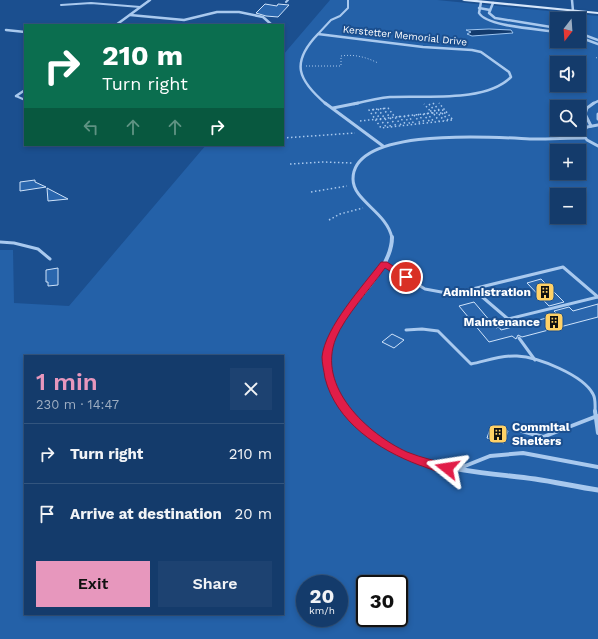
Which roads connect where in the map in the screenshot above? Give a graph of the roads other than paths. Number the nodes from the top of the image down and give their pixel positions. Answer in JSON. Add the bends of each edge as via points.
{"nodes":[{"id":1,"x":150,"y":0,"type":"edge"},
{"id":2,"x":288,"y":0,"type":"edge"},
{"id":3,"x":348,"y":0,"type":"edge"},
{"id":4,"x":464,"y":0,"type":"edge"},
{"id":5,"x":572,"y":0,"type":"edge"},
{"id":6,"x":286,"y":2,"type":"dead end"},
{"id":7,"x":481,"y":2,"type":"junction"},
{"id":8,"x":493,"y":3,"type":"junction"},
{"id":9,"x":61,"y":5,"type":"dead end"},
{"id":10,"x":140,"y":7,"type":"junction"},
{"id":11,"x":479,"y":8,"type":"junction"},
{"id":12,"x":490,"y":10,"type":"junction"},
{"id":13,"x":573,"y":11,"type":"junction"},
{"id":14,"x":598,"y":13,"type":"edge"},
{"id":15,"x":130,"y":15,"type":"junction"},
{"id":16,"x":117,"y":24,"type":"edge"},
{"id":17,"x":271,"y":24,"type":"edge"},
{"id":18,"x":532,"y":24,"type":"junction"},
{"id":19,"x":550,"y":27,"type":"edge"},
{"id":20,"x":530,"y":28,"type":"junction"},
{"id":21,"x":6,"y":30,"type":"dead end"},
{"id":22,"x":550,"y":31,"type":"edge"},
{"id":23,"x":24,"y":32,"type":"edge"},
{"id":24,"x":318,"y":34,"type":"junction"},
{"id":25,"x":586,"y":36,"type":"edge"},
{"id":26,"x":586,"y":40,"type":"edge"},
{"id":27,"x":598,"y":40,"type":"edge"},
{"id":28,"x":598,"y":44,"type":"edge"},
{"id":29,"x":24,"y":91,"type":"edge"},
{"id":30,"x":16,"y":96,"type":"joint"},
{"id":31,"x":24,"y":100,"type":"edge"},
{"id":32,"x":598,"y":101,"type":"edge"},
{"id":33,"x":334,"y":108,"type":"junction"},
{"id":34,"x":598,"y":114,"type":"edge"},
{"id":35,"x":598,"y":119,"type":"edge"},
{"id":36,"x":598,"y":125,"type":"edge"},
{"id":37,"x":591,"y":126,"type":"junction"},
{"id":38,"x":584,"y":138,"type":"junction"},
{"id":39,"x":383,"y":146,"type":"junction"},
{"id":40,"x":598,"y":146,"type":"edge"},
{"id":41,"x":0,"y":242,"type":"edge"},
{"id":42,"x":50,"y":259,"type":"dead end"},
{"id":43,"x":384,"y":264,"type":"junction"},
{"id":44,"x":473,"y":289,"type":"junction"},
{"id":45,"x":598,"y":297,"type":"edge"},
{"id":46,"x":406,"y":330,"type":"dead end"},
{"id":47,"x":519,"y":338,"type":"dead end"},
{"id":48,"x":535,"y":360,"type":"junction"},
{"id":49,"x":597,"y":416,"type":"junction"},
{"id":50,"x":522,"y":431,"type":"dead end"},
{"id":51,"x":598,"y":433,"type":"edge"},
{"id":52,"x":598,"y":467,"type":"edge"},
{"id":53,"x":456,"y":470,"type":"junction"},
{"id":54,"x":598,"y":490,"type":"edge"}],
"edges":[{"from":1,"to":10,"type":"street"},
{"from":2,"to":6,"type":"lane"},
{"from":3,"to":24,"type":"lane","via":[[345,12],[331,20]]},
{"from":4,"to":7,"type":"main road"},
{"from":5,"to":13,"type":"street"},
{"from":7,"to":8,"type":"main road"},
{"from":7,"to":11,"type":"street"},
{"from":8,"to":12,"type":"street"},
{"from":8,"to":13,"type":"main road"},
{"from":9,"to":10,"type":"lane","via":[[103,3]]},
{"from":10,"to":15,"type":"street"},
{"from":11,"to":12,"type":"street"},
{"from":11,"to":20,"type":"street","via":[[480,16],[486,19]]},
{"from":12,"to":18,"type":"street","via":[[489,13],[495,18]]},
{"from":13,"to":14,"type":"main road"},
{"from":15,"to":16,"type":"street"},
{"from":15,"to":17,"type":"street","via":[[184,20],[217,12],[239,12],[263,17]]},
{"from":18,"to":19,"type":"street"},
{"from":18,"to":20,"type":"street"},
{"from":20,"to":22,"type":"street"},
{"from":21,"to":23,"type":"street"},
{"from":24,"to":33,"type":"street","via":[[307,46],[301,66],[302,78],[309,88]]},
{"from":24,"to":33,"type":"street","name":"Kerstetter Memorial Drive","via":[[482,52],[504,66],[511,76],[509,81],[496,88],[445,96],[385,98]]},
{"from":25,"to":27,"type":"street"},
{"from":26,"to":28,"type":"street"},
{"from":29,"to":30,"type":"street"},
{"from":30,"to":31,"type":"lane"},
{"from":32,"to":37,"type":"street","via":[[586,109],[584,115]]},
{"from":33,"to":39,"type":"street"},
{"from":34,"to":35,"type":"street"},
{"from":36,"to":37,"type":"street"},
{"from":37,"to":38,"type":"street","via":[[583,131]]},
{"from":38,"to":39,"type":"street","via":[[474,137],[430,139]]},
{"from":38,"to":40,"type":"street"},
{"from":39,"to":43,"type":"street","via":[[369,152],[354,167],[352,179],[356,190],[383,217],[393,235],[390,254]]},
{"from":41,"to":42,"type":"lane","via":[[38,249]]},
{"from":43,"to":44,"type":"lane","via":[[425,288],[452,294]]},
{"from":43,"to":53,"type":"street","via":[[331,339],[327,357],[333,389],[358,424],[380,441],[403,455],[438,467]]},
{"from":44,"to":45,"type":"lane","via":[[563,267]]},
{"from":44,"to":45,"type":"lane","via":[[508,320]]},
{"from":46,"to":48,"type":"lane","via":[[438,331],[471,364],[516,356]]},
{"from":47,"to":48,"type":"lane"},
{"from":48,"to":49,"type":"lane","via":[[577,379],[588,387],[594,395]]},
{"from":49,"to":50,"type":"lane","via":[[543,437]]},
{"from":49,"to":51,"type":"lane","via":[[595,420]]},
{"from":52,"to":53,"type":"lane","via":[[523,453],[490,456]]},
{"from":53,"to":54,"type":"street"}]}
